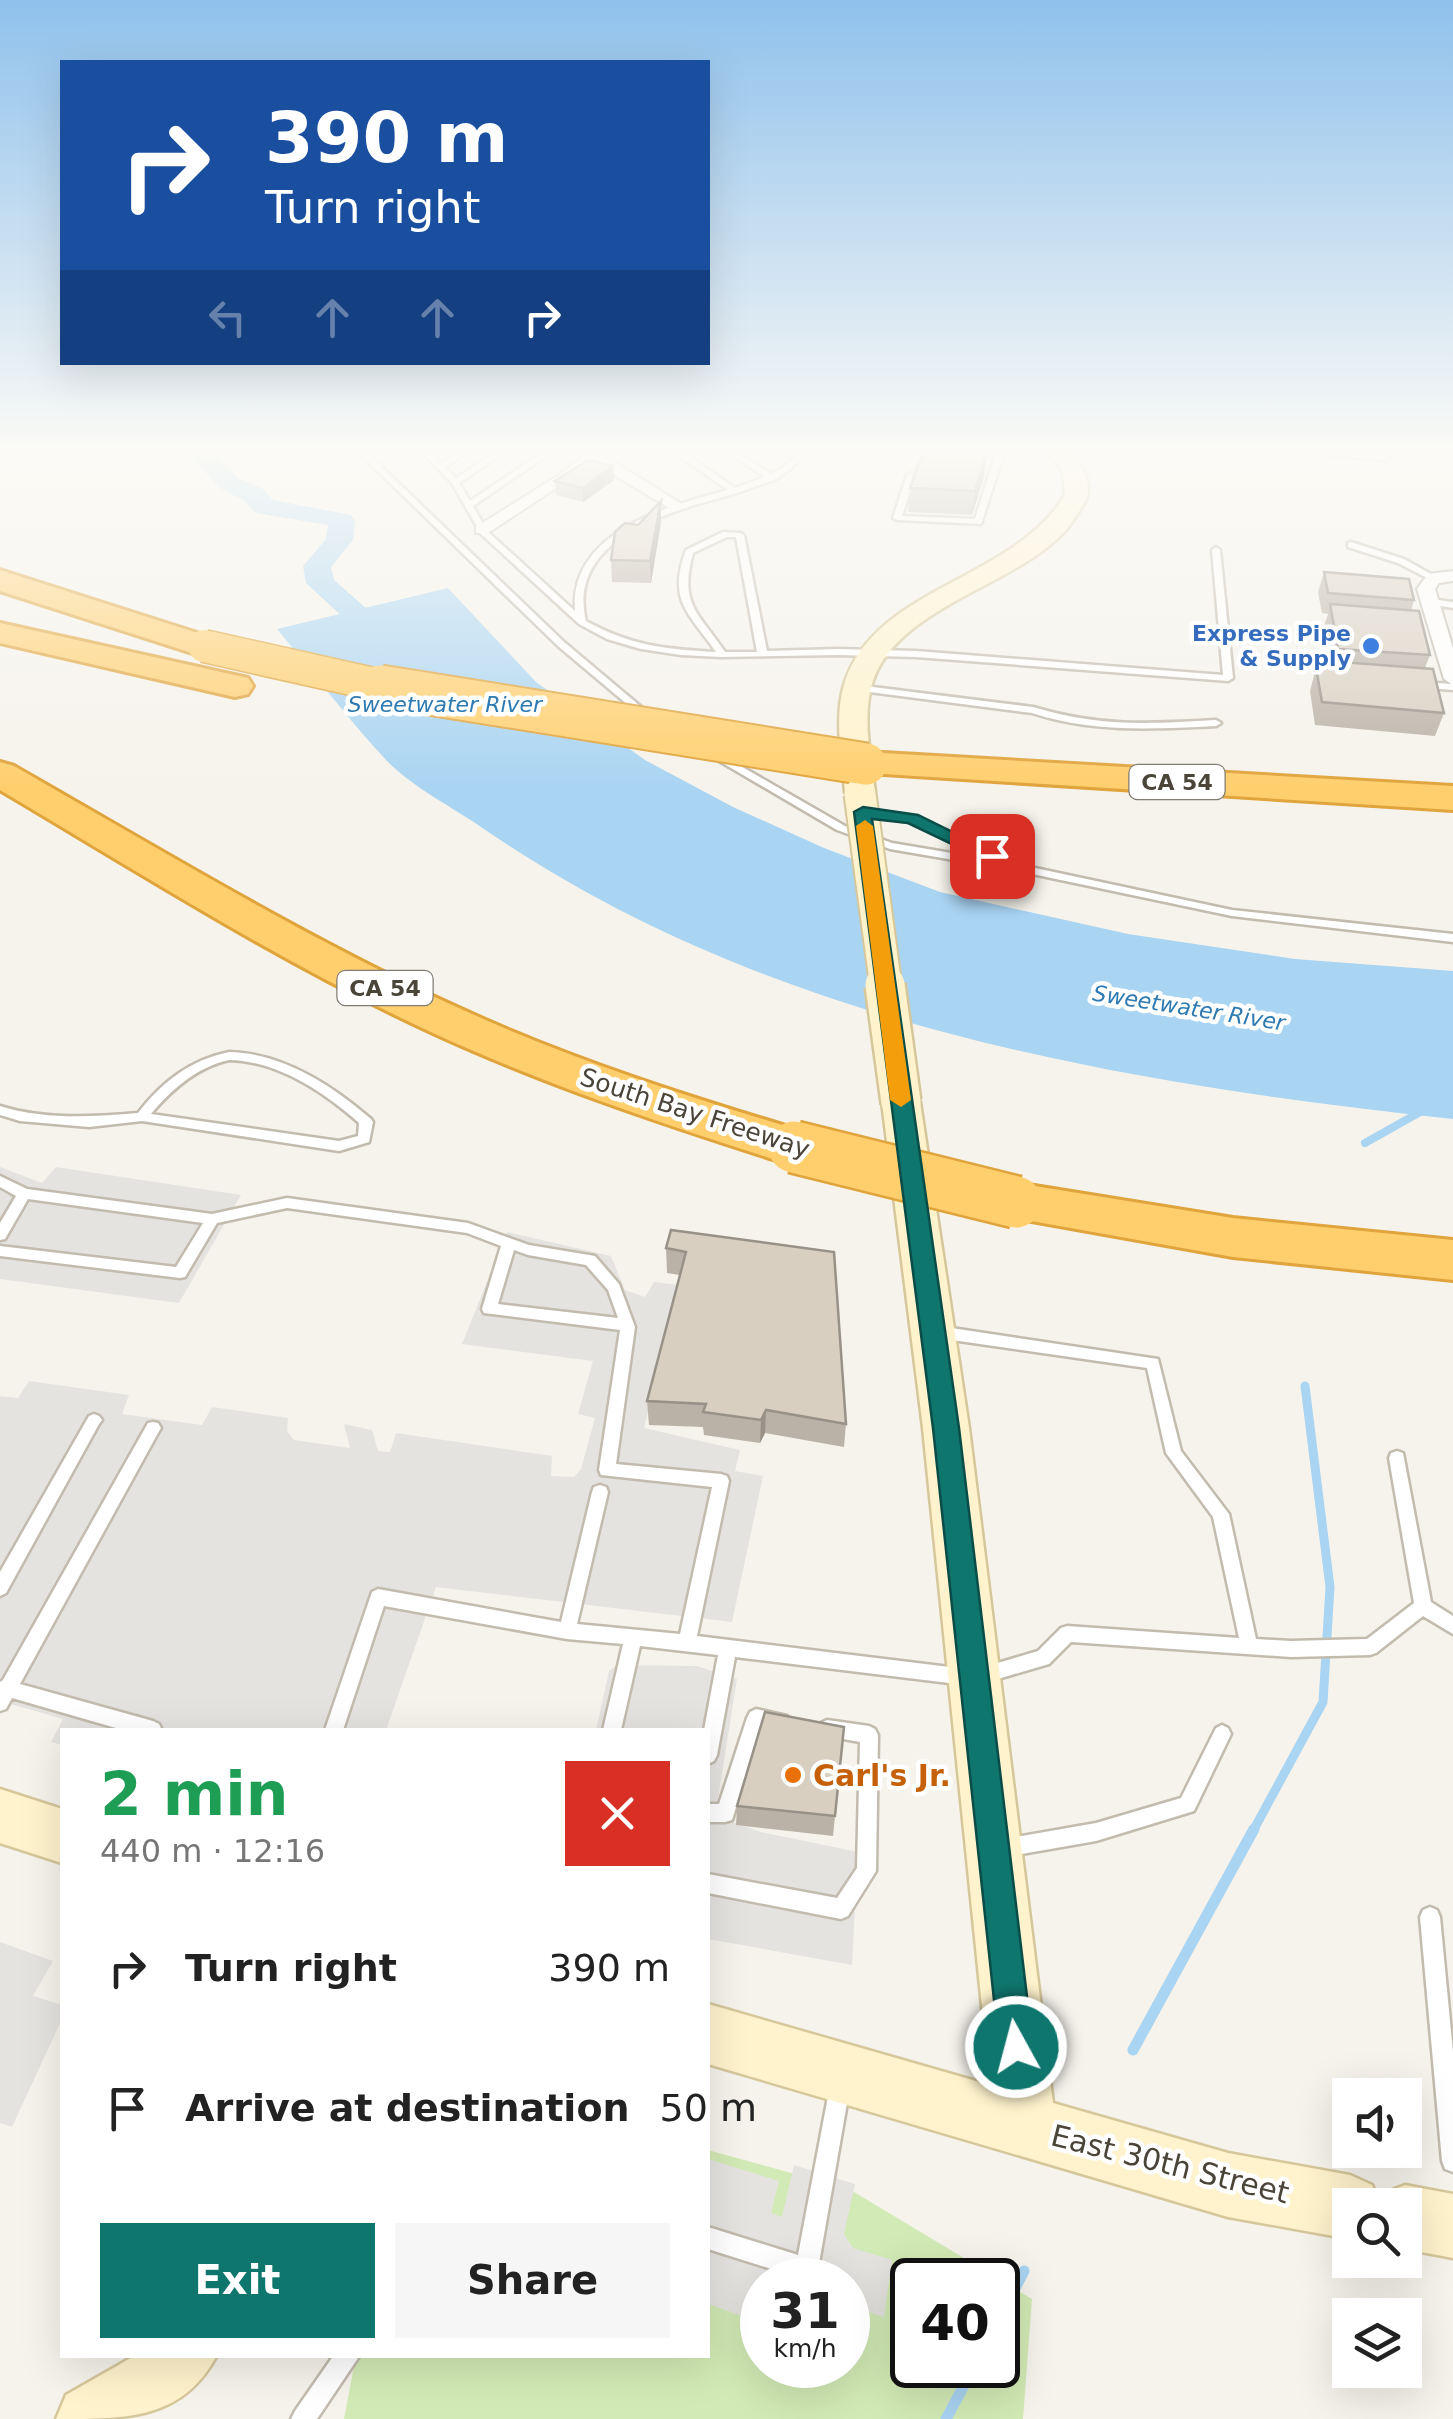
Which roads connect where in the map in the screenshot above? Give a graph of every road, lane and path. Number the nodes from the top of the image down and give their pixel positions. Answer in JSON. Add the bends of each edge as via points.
{"nodes":[{"id":1,"x":15,"y":563,"type":"edge"},
{"id":2,"x":476,"y":563,"type":"edge"},
{"id":3,"x":518,"y":563,"type":"edge"},
{"id":4,"x":592,"y":563,"type":"edge"},
{"id":5,"x":686,"y":563,"type":"edge"},
{"id":6,"x":745,"y":563,"type":"edge"},
{"id":7,"x":1004,"y":563,"type":"edge"},
{"id":8,"x":1217,"y":563,"type":"edge"},
{"id":9,"x":1403,"y":563,"type":"edge"},
{"id":10,"x":0,"y":580,"type":"edge"},
{"id":11,"x":1432,"y":586,"type":"edge"},
{"id":12,"x":1453,"y":605,"type":"edge"},
{"id":13,"x":582,"y":622,"type":"junction"},
{"id":14,"x":0,"y":633,"type":"edge"},
{"id":15,"x":167,"y":634,"type":"junction"},
{"id":16,"x":721,"y":652,"type":"junction"},
{"id":17,"x":762,"y":652,"type":"junction"},
{"id":18,"x":873,"y":652,"type":"junction"},
{"id":19,"x":1453,"y":680,"type":"edge"},
{"id":20,"x":1399,"y":684,"type":"edge"},
{"id":21,"x":1453,"y":687,"type":"edge"},
{"id":22,"x":857,"y":688,"type":"junction"},
{"id":23,"x":1216,"y":723,"type":"dead end"},
{"id":24,"x":0,"y":774,"type":"edge"},
{"id":25,"x":872,"y":784,"type":"junction"},
{"id":26,"x":1453,"y":798,"type":"edge"},
{"id":27,"x":1018,"y":868,"type":"junction"},
{"id":28,"x":1453,"y":938,"type":"edge"},
{"id":29,"x":0,"y":1110,"type":"edge"},
{"id":30,"x":142,"y":1117,"type":"junction"},
{"id":31,"x":0,"y":1181,"type":"edge"},
{"id":32,"x":24,"y":1194,"type":"junction"},
{"id":33,"x":212,"y":1220,"type":"junction"},
{"id":34,"x":0,"y":1235,"type":"edge"},
{"id":35,"x":508,"y":1243,"type":"junction"},
{"id":36,"x":0,"y":1251,"type":"edge"},
{"id":37,"x":1453,"y":1260,"type":"edge"},
{"id":38,"x":627,"y":1324,"type":"junction"},
{"id":39,"x":932,"y":1331,"type":"junction"},
{"id":40,"x":94,"y":1420,"type":"dead end"},
{"id":41,"x":154,"y":1428,"type":"dead end"},
{"id":42,"x":1397,"y":1458,"type":"dead end"},
{"id":43,"x":600,"y":1492,"type":"dead end"},
{"id":44,"x":0,"y":1588,"type":"edge"},
{"id":45,"x":1422,"y":1606,"type":"junction"},
{"id":46,"x":1453,"y":1626,"type":"edge"},
{"id":47,"x":567,"y":1631,"type":"junction"},
{"id":48,"x":634,"y":1638,"type":"junction"},
{"id":49,"x":687,"y":1643,"type":"junction"},
{"id":50,"x":1248,"y":1646,"type":"junction"},
{"id":51,"x":728,"y":1648,"type":"junction"},
{"id":52,"x":974,"y":1678,"type":"junction"},
{"id":53,"x":3,"y":1693,"type":"edge"},
{"id":54,"x":145,"y":1728,"type":"edge"},
{"id":55,"x":335,"y":1728,"type":"edge"},
{"id":56,"x":612,"y":1728,"type":"edge"},
{"id":57,"x":1222,"y":1734,"type":"dead end"},
{"id":58,"x":710,"y":1744,"type":"edge"},
{"id":59,"x":710,"y":1813,"type":"edge"},
{"id":60,"x":0,"y":1816,"type":"edge"},
{"id":61,"x":60,"y":1835,"type":"edge"},
{"id":62,"x":994,"y":1850,"type":"junction"},
{"id":63,"x":710,"y":1884,"type":"edge"},
{"id":64,"x":1430,"y":1917,"type":"dead end"},
{"id":65,"x":710,"y":2035,"type":"edge"},
{"id":66,"x":830,"y":2068,"type":"junction"},
{"id":67,"x":1025,"y":2126,"type":"junction"},
{"id":68,"x":1453,"y":2161,"type":"edge"},
{"id":69,"x":1332,"y":2204,"type":"edge"},
{"id":70,"x":1422,"y":2220,"type":"edge"},
{"id":71,"x":1453,"y":2226,"type":"edge"},
{"id":72,"x":710,"y":2239,"type":"edge"},
{"id":73,"x":346,"y":2358,"type":"edge"},
{"id":74,"x":303,"y":2419,"type":"edge"}],
"edges":[{"from":1,"to":15,"type":"highway"},
{"from":2,"to":27,"type":"lane","via":[[631,707],[841,828],[890,846]]},
{"from":3,"to":13,"type":"lane"},
{"from":4,"to":13,"type":"lane","via":[[578,594]]},
{"from":5,"to":16,"type":"lane","via":[[681,599]]},
{"from":6,"to":17,"type":"lane"},
{"from":7,"to":18,"type":"street"},
{"from":8,"to":18,"type":"lane","via":[[1228,678]]},
{"from":9,"to":11,"type":"lane"},
{"from":10,"to":15,"type":"highway"},
{"from":11,"to":12,"type":"lane"},
{"from":11,"to":19,"type":"street","via":[[1428,628]]},
{"from":13,"to":16,"type":"lane","via":[[642,647]]},
{"from":14,"to":25,"type":"highway","number":"CA 54","bridge":true,"via":[[411,721]]},
{"from":15,"to":25,"type":"highway","bridge":true,"via":[[372,686]]},
{"from":16,"to":17,"type":"lane"},
{"from":17,"to":18,"type":"lane"},
{"from":18,"to":22,"type":"street"},
{"from":20,"to":21,"type":"lane"},
{"from":22,"to":23,"type":"lane","via":[[1121,725]]},
{"from":22,"to":25,"type":"street","via":[[854,726]]},
{"from":24,"to":37,"type":"highway","name":"South Bay Freeway","number":"CA 54","bridge":true,"via":[[444,1020],[566,1071],[794,1147],[1016,1202],[1156,1229]]},
{"from":25,"to":26,"type":"highway","number":"CA 54"},
{"from":25,"to":27,"type":"lane","via":[[912,819]]},
{"from":25,"to":39,"type":"street","bridge":true,"via":[[901,1102]]},
{"from":27,"to":28,"type":"lane","via":[[1232,913]]},
{"from":29,"to":30,"type":"lane","via":[[88,1122]]},
{"from":30,"to":30,"type":"lane","via":[[339,1146],[364,1139],[366,1122],[344,1100],[300,1076],[230,1056],[160,1092]]},
{"from":31,"to":32,"type":"lane"},
{"from":32,"to":33,"type":"lane"},
{"from":32,"to":34,"type":"lane"},
{"from":33,"to":35,"type":"lane","via":[[287,1203],[468,1228]]},
{"from":33,"to":36,"type":"lane","via":[[180,1273]]},
{"from":35,"to":38,"type":"lane","via":[[590,1260],[614,1288]]},
{"from":35,"to":38,"type":"lane","via":[[490,1308]]},
{"from":38,"to":49,"type":"lane","via":[[606,1470],[722,1481]]},
{"from":39,"to":50,"type":"lane","via":[[1153,1362],[1174,1453],[1221,1514]]},
{"from":39,"to":52,"type":"street"},
{"from":40,"to":44,"type":"lane"},
{"from":41,"to":53,"type":"lane"},
{"from":42,"to":45,"type":"lane"},
{"from":43,"to":47,"type":"lane"},
{"from":45,"to":46,"type":"lane"},
{"from":45,"to":50,"type":"lane","via":[[1370,1647]]},
{"from":47,"to":48,"type":"lane"},
{"from":47,"to":55,"type":"lane","via":[[378,1597]]},
{"from":48,"to":49,"type":"lane"},
{"from":48,"to":56,"type":"lane"},
{"from":49,"to":51,"type":"lane"},
{"from":50,"to":52,"type":"lane","via":[[1067,1634],[1043,1658]]},
{"from":51,"to":52,"type":"lane"},
{"from":51,"to":58,"type":"lane"},
{"from":52,"to":62,"type":"street"},
{"from":53,"to":54,"type":"lane"},
{"from":57,"to":62,"type":"lane","via":[[1187,1805],[1096,1832]]},
{"from":59,"to":63,"type":"lane","via":[[724,1813],[756,1718],[869,1735],[866,1871],[841,1909]]},
{"from":60,"to":61,"type":"street"},
{"from":62,"to":67,"type":"street"},
{"from":64,"to":68,"type":"lane"},
{"from":65,"to":66,"type":"street","name":"East 30th Street"},
{"from":66,"to":67,"type":"street","name":"East 30th Street"},
{"from":66,"to":72,"type":"lane","via":[[807,2268]]},
{"from":67,"to":69,"type":"street","name":"East 30th Street","via":[[1228,2185]]},
{"from":70,"to":71,"type":"street"},
{"from":73,"to":74,"type":"lane"}]}
